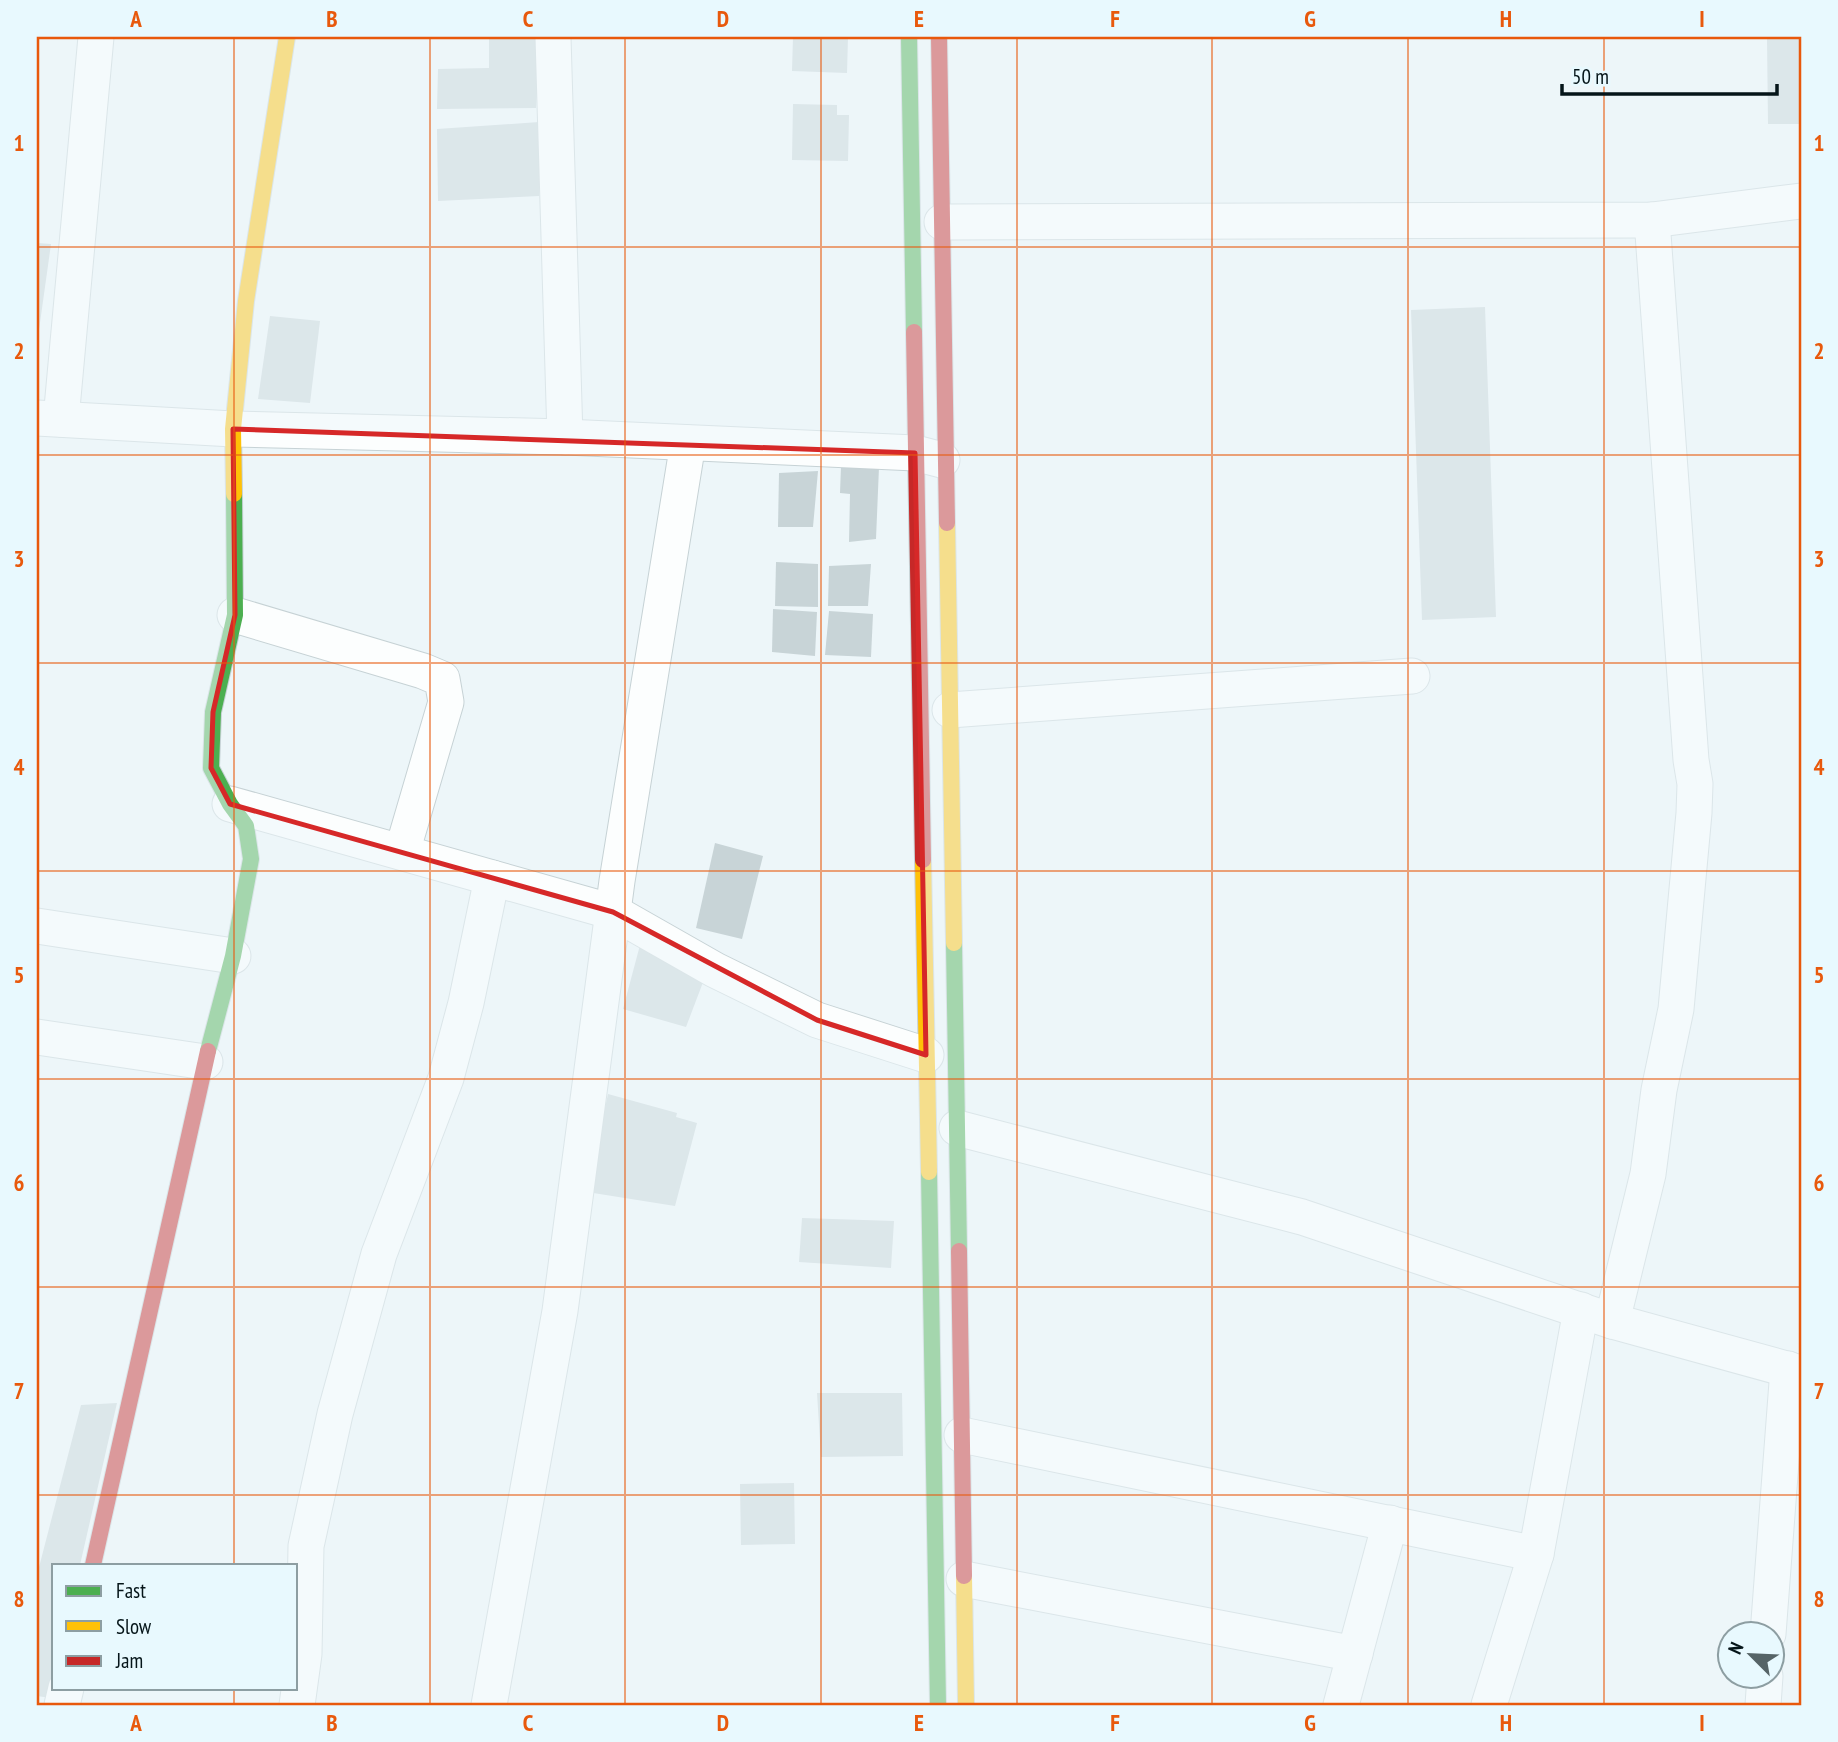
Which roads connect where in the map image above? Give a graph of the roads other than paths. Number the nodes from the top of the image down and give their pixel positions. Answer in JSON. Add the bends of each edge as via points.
{"nodes":[{"id":1,"x":96,"y":37,"type":"edge"},
{"id":2,"x":287,"y":37,"type":"edge"},
{"id":3,"x":553,"y":37,"type":"edge"},
{"id":4,"x":909,"y":37,"type":"edge"},
{"id":5,"x":939,"y":37,"type":"edge"},
{"id":6,"x":1801,"y":201,"type":"edge"},
{"id":7,"x":1652,"y":219,"type":"junction"},
{"id":8,"x":942,"y":222,"type":"junction"},
{"id":9,"x":49,"y":419,"type":"edge"},
{"id":10,"x":233,"y":429,"type":"junction"},
{"id":11,"x":565,"y":438,"type":"junction"},
{"id":12,"x":688,"y":443,"type":"junction"},
{"id":13,"x":931,"y":457,"type":"junction"},
{"id":14,"x":235,"y":615,"type":"junction"},
{"id":15,"x":1412,"y":676,"type":"dead end"},
{"id":16,"x":950,"y":710,"type":"junction"},
{"id":17,"x":230,"y":804,"type":"junction"},
{"id":18,"x":402,"y":852,"type":"junction"},
{"id":19,"x":492,"y":878,"type":"junction"},
{"id":20,"x":613,"y":912,"type":"junction"},
{"id":21,"x":37,"y":926,"type":"edge"},
{"id":22,"x":233,"y":956,"type":"junction"},
{"id":23,"x":37,"y":1037,"type":"edge"},
{"id":24,"x":926,"y":1055,"type":"junction"},
{"id":25,"x":205,"y":1062,"type":"junction"},
{"id":26,"x":957,"y":1128,"type":"junction"},
{"id":27,"x":1596,"y":1316,"type":"junction"},
{"id":28,"x":1795,"y":1371,"type":"edge"},
{"id":29,"x":962,"y":1435,"type":"junction"},
{"id":30,"x":1390,"y":1523,"type":"junction"},
{"id":31,"x":1536,"y":1554,"type":"junction"},
{"id":32,"x":93,"y":1564,"type":"edge"},
{"id":33,"x":1787,"y":1569,"type":"edge"},
{"id":34,"x":964,"y":1578,"type":"junction"},
{"id":35,"x":1772,"y":1620,"type":"edge"},
{"id":36,"x":1354,"y":1654,"type":"junction"},
{"id":37,"x":946,"y":1703,"type":"edge"},
{"id":38,"x":297,"y":1705,"type":"edge"},
{"id":39,"x":489,"y":1705,"type":"edge"},
{"id":40,"x":1341,"y":1705,"type":"edge"},
{"id":41,"x":1489,"y":1705,"type":"edge"}],
"edges":[{"from":1,"to":9,"type":"street"},
{"from":2,"to":10,"type":"street","via":[[246,301]]},
{"from":3,"to":11,"type":"street"},
{"from":4,"to":13,"type":"street"},
{"from":5,"to":8,"type":"street"},
{"from":6,"to":7,"type":"street"},
{"from":7,"to":8,"type":"street"},
{"from":7,"to":27,"type":"street","via":[[1694,813],[1676,1009],[1648,1174]]},
{"from":8,"to":13,"type":"street"},
{"from":9,"to":10,"type":"street"},
{"from":10,"to":11,"type":"street"},
{"from":10,"to":14,"type":"street"},
{"from":11,"to":12,"type":"street"},
{"from":12,"to":13,"type":"street"},
{"from":12,"to":20,"type":"street"},
{"from":13,"to":16,"type":"street"},
{"from":13,"to":24,"type":"street"},
{"from":14,"to":17,"type":"street","via":[[213,712],[211,768]]},
{"from":14,"to":18,"type":"street","via":[[442,679],[446,702]]},
{"from":15,"to":16,"type":"street"},
{"from":16,"to":26,"type":"street"},
{"from":17,"to":18,"type":"street"},
{"from":17,"to":22,"type":"street","via":[[246,826],[251,859]]},
{"from":18,"to":19,"type":"street"},
{"from":19,"to":20,"type":"street"},
{"from":19,"to":38,"type":"street","via":[[446,1078],[379,1254],[335,1414],[306,1546]]},
{"from":20,"to":24,"type":"street","via":[[715,970],[817,1020]]},
{"from":20,"to":39,"type":"street","via":[[560,1311]]},
{"from":21,"to":22,"type":"street"},
{"from":22,"to":25,"type":"street"},
{"from":23,"to":25,"type":"street"},
{"from":24,"to":37,"type":"street"},
{"from":25,"to":32,"type":"street"},
{"from":26,"to":27,"type":"street","via":[[1302,1217]]},
{"from":26,"to":29,"type":"street"},
{"from":27,"to":28,"type":"street"},
{"from":27,"to":31,"type":"street"},
{"from":28,"to":33,"type":"street"},
{"from":29,"to":30,"type":"street"},
{"from":29,"to":34,"type":"street"},
{"from":30,"to":31,"type":"street"},
{"from":30,"to":36,"type":"street"},
{"from":31,"to":41,"type":"street"},
{"from":33,"to":35,"type":"street"},
{"from":34,"to":36,"type":"street"},
{"from":34,"to":37,"type":"street"},
{"from":36,"to":40,"type":"street"}]}
